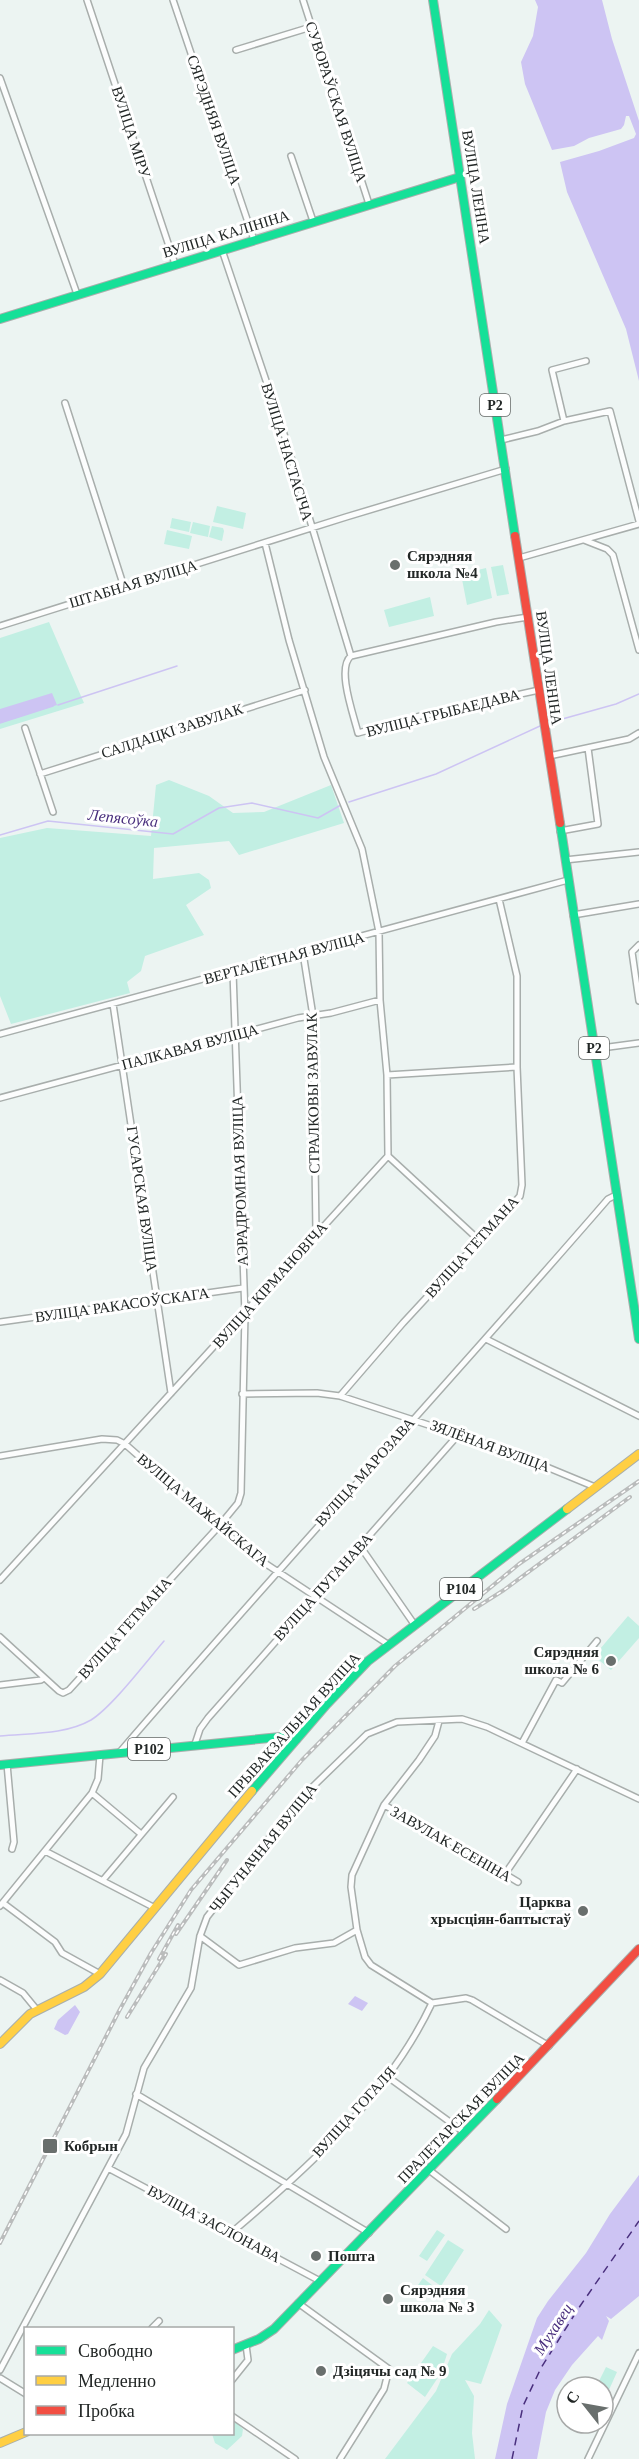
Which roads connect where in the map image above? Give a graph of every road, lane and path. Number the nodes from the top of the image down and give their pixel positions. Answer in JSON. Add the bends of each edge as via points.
{"nodes":[{"id":1,"x":87,"y":0,"type":"edge"},
{"id":2,"x":173,"y":0,"type":"edge"},
{"id":3,"x":303,"y":0,"type":"edge"},
{"id":4,"x":433,"y":0,"type":"edge"},
{"id":5,"x":311,"y":27,"type":"junction"},
{"id":6,"x":236,"y":50,"type":"dead end"},
{"id":7,"x":0,"y":78,"type":"edge"},
{"id":8,"x":291,"y":156,"type":"dead end"},
{"id":9,"x":458,"y":160,"type":"junction"},
{"id":10,"x":460,"y":177,"type":"junction"},
{"id":11,"x":442,"y":182,"type":"junction"},
{"id":12,"x":463,"y":192,"type":"junction"},
{"id":13,"x":369,"y":204,"type":"junction"},
{"id":14,"x":313,"y":221,"type":"junction"},
{"id":15,"x":254,"y":240,"type":"junction"},
{"id":16,"x":222,"y":250,"type":"junction"},
{"id":17,"x":175,"y":264,"type":"junction"},
{"id":18,"x":77,"y":294,"type":"junction"},
{"id":19,"x":0,"y":319,"type":"edge"},
{"id":20,"x":586,"y":361,"type":"dead end"},
{"id":21,"x":64,"y":403,"type":"dead end"},
{"id":22,"x":564,"y":421,"type":"junction"},
{"id":23,"x":501,"y":440,"type":"junction"},
{"id":24,"x":506,"y":469,"type":"junction"},
{"id":25,"x":639,"y":523,"type":"edge"},
{"id":26,"x":311,"y":528,"type":"junction"},
{"id":27,"x":584,"y":540,"type":"junction"},
{"id":28,"x":265,"y":543,"type":"junction"},
{"id":29,"x":519,"y":558,"type":"junction"},
{"id":30,"x":124,"y":587,"type":"junction"},
{"id":31,"x":528,"y":617,"type":"junction"},
{"id":32,"x":0,"y":626,"type":"edge"},
{"id":33,"x":639,"y":650,"type":"edge"},
{"id":34,"x":351,"y":656,"type":"junction"},
{"id":35,"x":305,"y":690,"type":"junction"},
{"id":36,"x":539,"y":690,"type":"junction"},
{"id":37,"x":25,"y":728,"type":"dead end"},
{"id":38,"x":639,"y":733,"type":"edge"},
{"id":39,"x":588,"y":748,"type":"junction"},
{"id":40,"x":549,"y":756,"type":"junction"},
{"id":41,"x":40,"y":774,"type":"junction"},
{"id":42,"x":53,"y":812,"type":"dead end"},
{"id":43,"x":560,"y":831,"type":"junction"},
{"id":44,"x":639,"y":852,"type":"edge"},
{"id":45,"x":565,"y":860,"type":"junction"},
{"id":46,"x":568,"y":880,"type":"junction"},
{"id":47,"x":499,"y":899,"type":"junction"},
{"id":48,"x":639,"y":904,"type":"edge"},
{"id":49,"x":573,"y":915,"type":"junction"},
{"id":50,"x":379,"y":932,"type":"junction"},
{"id":51,"x":639,"y":945,"type":"edge"},
{"id":52,"x":303,"y":953,"type":"junction"},
{"id":53,"x":233,"y":972,"type":"junction"},
{"id":54,"x":380,"y":1000,"type":"junction"},
{"id":55,"x":639,"y":1001,"type":"edge"},
{"id":56,"x":113,"y":1004,"type":"junction"},
{"id":57,"x":313,"y":1017,"type":"junction"},
{"id":58,"x":0,"y":1034,"type":"edge"},
{"id":59,"x":236,"y":1035,"type":"junction"},
{"id":60,"x":639,"y":1043,"type":"edge"},
{"id":61,"x":594,"y":1049,"type":"junction"},
{"id":62,"x":123,"y":1066,"type":"junction"},
{"id":63,"x":517,"y":1067,"type":"junction"},
{"id":64,"x":387,"y":1075,"type":"junction"},
{"id":65,"x":0,"y":1098,"type":"edge"},
{"id":66,"x":388,"y":1156,"type":"junction"},
{"id":67,"x":616,"y":1195,"type":"junction"},
{"id":68,"x":316,"y":1233,"type":"junction"},
{"id":69,"x":480,"y":1241,"type":"junction"},
{"id":70,"x":243,"y":1288,"type":"junction"},
{"id":71,"x":157,"y":1300,"type":"junction"},
{"id":72,"x":245,"y":1314,"type":"junction"},
{"id":73,"x":0,"y":1322,"type":"edge"},
{"id":74,"x":486,"y":1339,"type":"junction"},
{"id":75,"x":639,"y":1339,"type":"edge"},
{"id":76,"x":171,"y":1393,"type":"junction"},
{"id":77,"x":242,"y":1394,"type":"junction"},
{"id":78,"x":340,"y":1396,"type":"junction"},
{"id":79,"x":639,"y":1416,"type":"edge"},
{"id":80,"x":413,"y":1418,"type":"junction"},
{"id":81,"x":459,"y":1434,"type":"junction"},
{"id":82,"x":124,"y":1444,"type":"junction"},
{"id":83,"x":639,"y":1454,"type":"edge"},
{"id":84,"x":0,"y":1456,"type":"edge"},
{"id":85,"x":595,"y":1487,"type":"junction"},
{"id":86,"x":219,"y":1526,"type":"junction"},
{"id":87,"x":360,"y":1546,"type":"junction"},
{"id":88,"x":276,"y":1571,"type":"junction"},
{"id":89,"x":0,"y":1580,"type":"edge"},
{"id":90,"x":315,"y":1596,"type":"junction"},
{"id":91,"x":414,"y":1624,"type":"junction"},
{"id":92,"x":0,"y":1637,"type":"edge"},
{"id":93,"x":597,"y":1641,"type":"dead end"},
{"id":94,"x":389,"y":1644,"type":"junction"},
{"id":95,"x":44,"y":1677,"type":"junction"},
{"id":96,"x":0,"y":1686,"type":"edge"},
{"id":97,"x":439,"y":1720,"type":"junction"},
{"id":98,"x":297,"y":1739,"type":"junction"},
{"id":99,"x":522,"y":1743,"type":"junction"},
{"id":100,"x":195,"y":1744,"type":"junction"},
{"id":101,"x":119,"y":1753,"type":"junction"},
{"id":102,"x":100,"y":1755,"type":"junction"},
{"id":103,"x":4,"y":1764,"type":"edge"},
{"id":104,"x":578,"y":1769,"type":"junction"},
{"id":105,"x":92,"y":1793,"type":"junction"},
{"id":106,"x":173,"y":1797,"type":"dead end"},
{"id":107,"x":639,"y":1798,"type":"edge"},
{"id":108,"x":384,"y":1805,"type":"junction"},
{"id":109,"x":141,"y":1834,"type":"junction"},
{"id":110,"x":12,"y":1849,"type":"dead end"},
{"id":111,"x":45,"y":1851,"type":"junction"},
{"id":112,"x":505,"y":1874,"type":"junction"},
{"id":113,"x":103,"y":1880,"type":"junction"},
{"id":114,"x":518,"y":1882,"type":"dead end"},
{"id":115,"x":2,"y":1905,"type":"edge"},
{"id":116,"x":155,"y":1908,"type":"junction"},
{"id":117,"x":357,"y":1930,"type":"junction"},
{"id":118,"x":200,"y":1936,"type":"junction"},
{"id":119,"x":639,"y":1949,"type":"edge"},
{"id":120,"x":100,"y":1974,"type":"junction"},
{"id":121,"x":0,"y":1980,"type":"edge"},
{"id":122,"x":432,"y":2003,"type":"junction"},
{"id":123,"x":37,"y":2010,"type":"junction"},
{"id":124,"x":0,"y":2044,"type":"edge"},
{"id":125,"x":549,"y":2046,"type":"junction"},
{"id":126,"x":388,"y":2078,"type":"junction"},
{"id":127,"x":136,"y":2094,"type":"junction"},
{"id":128,"x":465,"y":2133,"type":"junction"},
{"id":129,"x":108,"y":2168,"type":"junction"},
{"id":130,"x":429,"y":2170,"type":"junction"},
{"id":131,"x":286,"y":2185,"type":"junction"},
{"id":132,"x":506,"y":2229,"type":"dead end"},
{"id":133,"x":231,"y":2233,"type":"junction"},
{"id":134,"x":369,"y":2233,"type":"junction"},
{"id":135,"x":320,"y":2281,"type":"junction"},
{"id":136,"x":298,"y":2303,"type":"junction"},
{"id":137,"x":159,"y":2321,"type":"dead end"},
{"id":138,"x":153,"y":2327,"type":"edge"},
{"id":139,"x":246,"y":2345,"type":"junction"},
{"id":140,"x":234,"y":2349,"type":"edge"},
{"id":141,"x":639,"y":2354,"type":"edge"},
{"id":142,"x":0,"y":2370,"type":"edge"},
{"id":143,"x":0,"y":2378,"type":"edge"},
{"id":144,"x":234,"y":2378,"type":"edge"},
{"id":145,"x":24,"y":2393,"type":"edge"},
{"id":146,"x":234,"y":2417,"type":"edge"},
{"id":147,"x":24,"y":2433,"type":"edge"},
{"id":148,"x":0,"y":2443,"type":"edge"},
{"id":149,"x":296,"y":2459,"type":"edge"},
{"id":150,"x":339,"y":2459,"type":"edge"},
{"id":151,"x":588,"y":2459,"type":"edge"}],
"edges":[{"from":1,"to":17,"type":"street","name":"ВУЛІЦА МІРУ"},
{"from":2,"to":15,"type":"street","name":"СЯРЭДНЯЯ ВУЛІЦА"},
{"from":3,"to":5,"type":"street","name":"СУВОРАЎСКАЯ ВУЛІЦА"},
{"from":4,"to":9,"type":"main road","name":"ВУЛІЦА ЛЕНІНА","number":"Р2"},
{"from":5,"to":6,"type":"street"},
{"from":5,"to":13,"type":"street","name":"СУВОРАЎСКАЯ ВУЛІЦА"},
{"from":7,"to":18,"type":"street"},
{"from":8,"to":14,"type":"street"},
{"from":9,"to":10,"type":"main road","name":"ВУЛІЦА ЛЕНІНА","number":"Р2"},
{"from":9,"to":11,"type":"main road","via":[[453,174]]},
{"from":10,"to":11,"type":"main road","name":"ВУЛІЦА КАЛІНІНА"},
{"from":10,"to":12,"type":"main road","name":"ВУЛІЦА ЛЕНІНА","number":"Р2"},
{"from":11,"to":12,"type":"main road","via":[[454,182]]},
{"from":11,"to":13,"type":"main road","name":"ВУЛІЦА КАЛІНІНА"},
{"from":12,"to":23,"type":"main road","name":"ВУЛІЦА ЛЕНІНА","number":"Р2"},
{"from":13,"to":14,"type":"main road","name":"ВУЛІЦА КАЛІНІНА"},
{"from":14,"to":15,"type":"main road","name":"ВУЛІЦА КАЛІНІНА"},
{"from":15,"to":16,"type":"main road","name":"ВУЛІЦА КАЛІНІНА"},
{"from":16,"to":17,"type":"main road","name":"ВУЛІЦА КАЛІНІНА"},
{"from":16,"to":26,"type":"street","name":"ВУЛІЦА НАСТАСІЧА"},
{"from":17,"to":18,"type":"main road","name":"ВУЛІЦА КАЛІНІНА"},
{"from":18,"to":19,"type":"main road","name":"ВУЛІЦА КАЛІНІНА"},
{"from":20,"to":22,"type":"street","via":[[552,370]]},
{"from":21,"to":30,"type":"street"},
{"from":22,"to":23,"type":"street"},
{"from":22,"to":25,"type":"street","via":[[612,412]]},
{"from":23,"to":24,"type":"main road","name":"ВУЛІЦА ЛЕНІНА","number":"Р2"},
{"from":24,"to":26,"type":"street","name":"ШТАБНАЯ ВУЛІЦА"},
{"from":24,"to":29,"type":"main road","name":"ВУЛІЦА ЛЕНІНА","number":"Р2"},
{"from":25,"to":27,"type":"street"},
{"from":26,"to":28,"type":"street","name":"ШТАБНАЯ ВУЛІЦА"},
{"from":26,"to":34,"type":"street","name":"ВУЛІЦА НАСТАСІЧА"},
{"from":27,"to":29,"type":"street"},
{"from":27,"to":33,"type":"street","via":[[613,555]]},
{"from":28,"to":30,"type":"street","name":"ШТАБНАЯ ВУЛІЦА"},
{"from":28,"to":35,"type":"street"},
{"from":29,"to":31,"type":"main road","name":"ВУЛІЦА ЛЕНІНА","number":"Р2"},
{"from":30,"to":32,"type":"street","name":"ШТАБНАЯ ВУЛІЦА"},
{"from":31,"to":34,"type":"street"},
{"from":31,"to":36,"type":"main road","name":"ВУЛІЦА ЛЕНІНА","number":"Р2"},
{"from":34,"to":36,"type":"street","name":"ВУЛІЦА ГРЫБАЕДАВА","via":[[344,669],[358,733]]},
{"from":35,"to":41,"type":"street","name":"САЛДАЦКІ ЗАВУЛАК"},
{"from":35,"to":50,"type":"street","via":[[324,757],[362,849]]},
{"from":36,"to":40,"type":"main road","name":"ВУЛІЦА ЛЕНІНА","number":"Р2"},
{"from":37,"to":41,"type":"street"},
{"from":38,"to":39,"type":"street"},
{"from":39,"to":40,"type":"street"},
{"from":39,"to":43,"type":"street","via":[[598,824]]},
{"from":40,"to":43,"type":"main road","name":"ВУЛІЦА ЛЕНІНА","number":"Р2"},
{"from":41,"to":42,"type":"street"},
{"from":43,"to":45,"type":"main road","name":"ВУЛІЦА ЛЕНІНА","number":"Р2"},
{"from":44,"to":45,"type":"street"},
{"from":45,"to":46,"type":"main road","name":"ВУЛІЦА ЛЕНІНА","number":"Р2"},
{"from":46,"to":47,"type":"street","name":"ВЕРТАЛЁТНАЯ ВУЛІЦА"},
{"from":46,"to":49,"type":"main road","name":"ВУЛІЦА ЛЕНІНА","number":"Р2"},
{"from":47,"to":50,"type":"street","name":"ВЕРТАЛЁТНАЯ ВУЛІЦА"},
{"from":47,"to":63,"type":"street","name":"ВУЛІЦА ГЕТМАНА","via":[[517,976]]},
{"from":48,"to":49,"type":"street"},
{"from":49,"to":61,"type":"main road","name":"ВУЛІЦА ЛЕНІНА","number":"Р2"},
{"from":50,"to":52,"type":"street","name":"ВЕРТАЛЁТНАЯ ВУЛІЦА"},
{"from":50,"to":54,"type":"street"},
{"from":51,"to":55,"type":"street","via":[[633,952]]},
{"from":52,"to":53,"type":"street","name":"ВЕРТАЛЁТНАЯ ВУЛІЦА"},
{"from":52,"to":57,"type":"street","name":"СТРАЛКОВЫ ЗАВУЛАК"},
{"from":53,"to":56,"type":"street","name":"ВЕРТАЛЁТНАЯ ВУЛІЦА"},
{"from":53,"to":59,"type":"street","name":"АЭРАДРОМНАЯ ВУЛІЦА"},
{"from":54,"to":57,"type":"street","name":"ПАЛКАВАЯ ВУЛІЦА"},
{"from":54,"to":64,"type":"street"},
{"from":56,"to":58,"type":"street","name":"ВЕРТАЛЁТНАЯ ВУЛІЦА"},
{"from":56,"to":62,"type":"street","name":"ГУСАРСКАЯ ВУЛІЦА"},
{"from":57,"to":59,"type":"street","name":"ПАЛКАВАЯ ВУЛІЦА"},
{"from":57,"to":68,"type":"street","name":"СТРАЛКОВЫ ЗАВУЛАК"},
{"from":59,"to":62,"type":"street","name":"ПАЛКАВАЯ ВУЛІЦА"},
{"from":59,"to":70,"type":"street","name":"АЭРАДРОМНАЯ ВУЛІЦА"},
{"from":60,"to":61,"type":"street"},
{"from":61,"to":67,"type":"main road","name":"ВУЛІЦА ЛЕНІНА","number":"Р2"},
{"from":62,"to":65,"type":"street","name":"ПАЛКАВАЯ ВУЛІЦА"},
{"from":62,"to":71,"type":"street","name":"ГУСАРСКАЯ ВУЛІЦА"},
{"from":63,"to":64,"type":"street"},
{"from":63,"to":69,"type":"street","name":"ВУЛІЦА ГЕТМАНА","via":[[520,1196]]},
{"from":64,"to":66,"type":"street"},
{"from":66,"to":68,"type":"street","name":"ВУЛІЦА КІРМАНОВІЧА"},
{"from":66,"to":69,"type":"street"},
{"from":67,"to":74,"type":"street","name":"ВУЛІЦА МАРОЗАВА"},
{"from":67,"to":75,"type":"main road","name":"ВУЛІЦА ЛЕНІНА","number":"Р2"},
{"from":68,"to":72,"type":"street","name":"ВУЛІЦА КІРМАНОВІЧА"},
{"from":69,"to":78,"type":"street","name":"ВУЛІЦА ГЕТМАНА"},
{"from":70,"to":71,"type":"street","name":"ВУЛІЦА РАКАСОЎСКАГА"},
{"from":70,"to":72,"type":"street","name":"АЭРАДРОМНАЯ ВУЛІЦА"},
{"from":71,"to":73,"type":"street","name":"ВУЛІЦА РАКАСОЎСКАГА"},
{"from":71,"to":76,"type":"street","name":"ГУСАРСКАЯ ВУЛІЦА"},
{"from":72,"to":76,"type":"street","name":"ВУЛІЦА КІРМАНОВІЧА"},
{"from":72,"to":77,"type":"street","name":"АЭРАДРОМНАЯ ВУЛІЦА"},
{"from":74,"to":79,"type":"street"},
{"from":74,"to":80,"type":"street","name":"ВУЛІЦА МАРОЗАВА"},
{"from":76,"to":82,"type":"street","name":"ВУЛІЦА КІРМАНОВІЧА"},
{"from":77,"to":78,"type":"street","name":"ЗЯЛЁНАЯ ВУЛІЦА"},
{"from":77,"to":86,"type":"street","name":"АЭРАДРОМНАЯ ВУЛІЦА","via":[[240,1499]]},
{"from":78,"to":80,"type":"street","name":"ЗЯЛЁНАЯ ВУЛІЦА"},
{"from":80,"to":81,"type":"street","name":"ЗЯЛЁНАЯ ВУЛІЦА"},
{"from":80,"to":88,"type":"street","name":"ВУЛІЦА МАРОЗАВА"},
{"from":81,"to":85,"type":"street","name":"ЗЯЛЁНАЯ ВУЛІЦА"},
{"from":81,"to":87,"type":"street","name":"ВУЛІЦА ПУГАНАВА"},
{"from":82,"to":84,"type":"street","name":"ВУЛІЦА МАЖАЙСКАГА","via":[[109,1438]]},
{"from":82,"to":86,"type":"street","name":"ВУЛІЦА МАЖАЙСКАГА"},
{"from":82,"to":89,"type":"street","name":"ВУЛІЦА КІРМАНОВІЧА"},
{"from":83,"to":85,"type":"main road","name":"ПРЫВАКЗАЛЬНАЯ ВУЛІЦА","number":"Р104"},
{"from":85,"to":91,"type":"main road","name":"ПРЫВАКЗАЛЬНАЯ ВУЛІЦА","number":"Р104"},
{"from":86,"to":88,"type":"street","name":"ВУЛІЦА МАЖАЙСКАГА"},
{"from":86,"to":95,"type":"street","name":"ВУЛІЦА ГЕТМАНА","via":[[69,1690],[59,1691]]},
{"from":87,"to":90,"type":"street","name":"ВУЛІЦА ПУГАНАВА"},
{"from":87,"to":91,"type":"street"},
{"from":88,"to":90,"type":"street","name":"ВУЛІЦА МАЖАЙСКАГА"},
{"from":88,"to":101,"type":"street","name":"ВУЛІЦА МАРОЗАВА"},
{"from":90,"to":94,"type":"street","name":"ВУЛІЦА МАЖАЙСКАГА"},
{"from":90,"to":100,"type":"street","name":"ВУЛІЦА ПУГАНАВА","via":[[208,1718]]},
{"from":91,"to":94,"type":"main road","name":"ПРЫВАКЗАЛЬНАЯ ВУЛІЦА","number":"Р104"},
{"from":92,"to":95,"type":"street","name":"ВУЛІЦА ГЕТМАНА"},
{"from":93,"to":99,"type":"street","via":[[562,1683],[555,1680]]},
{"from":94,"to":98,"type":"main road","name":"ПРЫВАКЗАЛЬНАЯ ВУЛІЦА","number":"Р104","via":[[355,1674]]},
{"from":95,"to":96,"type":"street"},
{"from":97,"to":99,"type":"street","name":"ЧЫГУНАЧНАЯ ВУЛІЦА","via":[[462,1719]]},
{"from":97,"to":108,"type":"street","via":[[435,1736]]},
{"from":97,"to":118,"type":"street","name":"ЧЫГУНАЧНАЯ ВУЛІЦА","via":[[397,1722],[367,1734],[351,1746],[299,1800],[207,1917]]},
{"from":98,"to":100,"type":"main road","number":"Р102","via":[[290,1736]]},
{"from":98,"to":116,"type":"main road","name":"ПРЫВАКЗАЛЬНАЯ ВУЛІЦА","number":"Р104"},
{"from":99,"to":104,"type":"street","name":"ЧЫГУНАЧНАЯ ВУЛІЦА"},
{"from":100,"to":101,"type":"main road","number":"Р102"},
{"from":101,"to":102,"type":"main road","number":"Р102"},
{"from":102,"to":103,"type":"main road","number":"Р102"},
{"from":102,"to":105,"type":"street"},
{"from":103,"to":110,"type":"street"},
{"from":104,"to":107,"type":"street","name":"ЧЫГУНАЧНАЯ ВУЛІЦА"},
{"from":104,"to":112,"type":"street"},
{"from":105,"to":109,"type":"street"},
{"from":105,"to":111,"type":"street"},
{"from":106,"to":109,"type":"street"},
{"from":108,"to":112,"type":"street","name":"ЗАВУЛАК ЕСЕНІНА"},
{"from":108,"to":117,"type":"street","via":[[352,1875]]},
{"from":109,"to":113,"type":"street"},
{"from":111,"to":113,"type":"street"},
{"from":111,"to":115,"type":"street"},
{"from":112,"to":114,"type":"street","name":"ЗАВУЛАК ЕСЕНІНА"},
{"from":113,"to":116,"type":"street"},
{"from":115,"to":120,"type":"street","via":[[55,1942],[62,1953]]},
{"from":116,"to":120,"type":"main road","name":"ПРЫВАКЗАЛЬНАЯ ВУЛІЦА","number":"Р104"},
{"from":117,"to":118,"type":"street","via":[[334,1943],[296,1948],[239,1965]]},
{"from":117,"to":122,"type":"street","via":[[371,1965]]},
{"from":118,"to":127,"type":"street","name":"ЧЫГУНАЧНАЯ ВУЛІЦА","via":[[191,1988],[144,2068]]},
{"from":119,"to":125,"type":"main road","name":"ПРАЛЕТАРСКАЯ ВУЛІЦА"},
{"from":120,"to":123,"type":"main road","name":"ПРЫВАКЗАЛЬНАЯ ВУЛІЦА","number":"Р104","via":[[78,1991]]},
{"from":121,"to":123,"type":"street","via":[[23,1993]]},
{"from":122,"to":125,"type":"street","via":[[472,2000]]},
{"from":122,"to":126,"type":"street","name":"ВУЛІЦА ГОГАЛЯ"},
{"from":123,"to":124,"type":"main road","name":"ПРЫВАКЗАЛЬНАЯ ВУЛІЦА","number":"Р104"},
{"from":125,"to":128,"type":"main road","name":"ПРАЛЕТАРСКАЯ ВУЛІЦА"},
{"from":126,"to":128,"type":"street"},
{"from":126,"to":131,"type":"street","name":"ВУЛІЦА ГОГАЛЯ"},
{"from":127,"to":129,"type":"street","name":"ЧЫГУНАЧНАЯ ВУЛІЦА","via":[[126,2134]]},
{"from":127,"to":131,"type":"street"},
{"from":128,"to":130,"type":"main road","name":"ПРАЛЕТАРСКАЯ ВУЛІЦА"},
{"from":129,"to":133,"type":"street","name":"ВУЛІЦА ЗАСЛОНАВА"},
{"from":129,"to":142,"type":"street","name":"ЧЫГУНАЧНАЯ ВУЛІЦА"},
{"from":130,"to":132,"type":"street"},
{"from":130,"to":134,"type":"main road","name":"ПРАЛЕТАРСКАЯ ВУЛІЦА"},
{"from":131,"to":133,"type":"street","name":"ВУЛІЦА ГОГАЛЯ"},
{"from":131,"to":134,"type":"street"},
{"from":133,"to":135,"type":"street","name":"ВУЛІЦА ЗАСЛОНАВА"},
{"from":134,"to":135,"type":"main road","name":"ПРАЛЕТАРСКАЯ ВУЛІЦА"},
{"from":135,"to":136,"type":"main road","name":"ПРАЛЕТАРСКАЯ ВУЛІЦА"},
{"from":136,"to":139,"type":"main road","name":"ПРАЛЕТАРСКАЯ ВУЛІЦА","via":[[269,2333]]},
{"from":136,"to":150,"type":"street","via":[[389,2369],[384,2389]]},
{"from":137,"to":138,"type":"street"},
{"from":139,"to":140,"type":"main road","name":"ПРАЛЕТАРСКАЯ ВУЛІЦА"},
{"from":139,"to":144,"type":"street","via":[[248,2360]]},
{"from":141,"to":151,"type":"street"},
{"from":143,"to":145,"type":"street"},
{"from":146,"to":149,"type":"street"},
{"from":147,"to":148,"type":"main road"}]}
